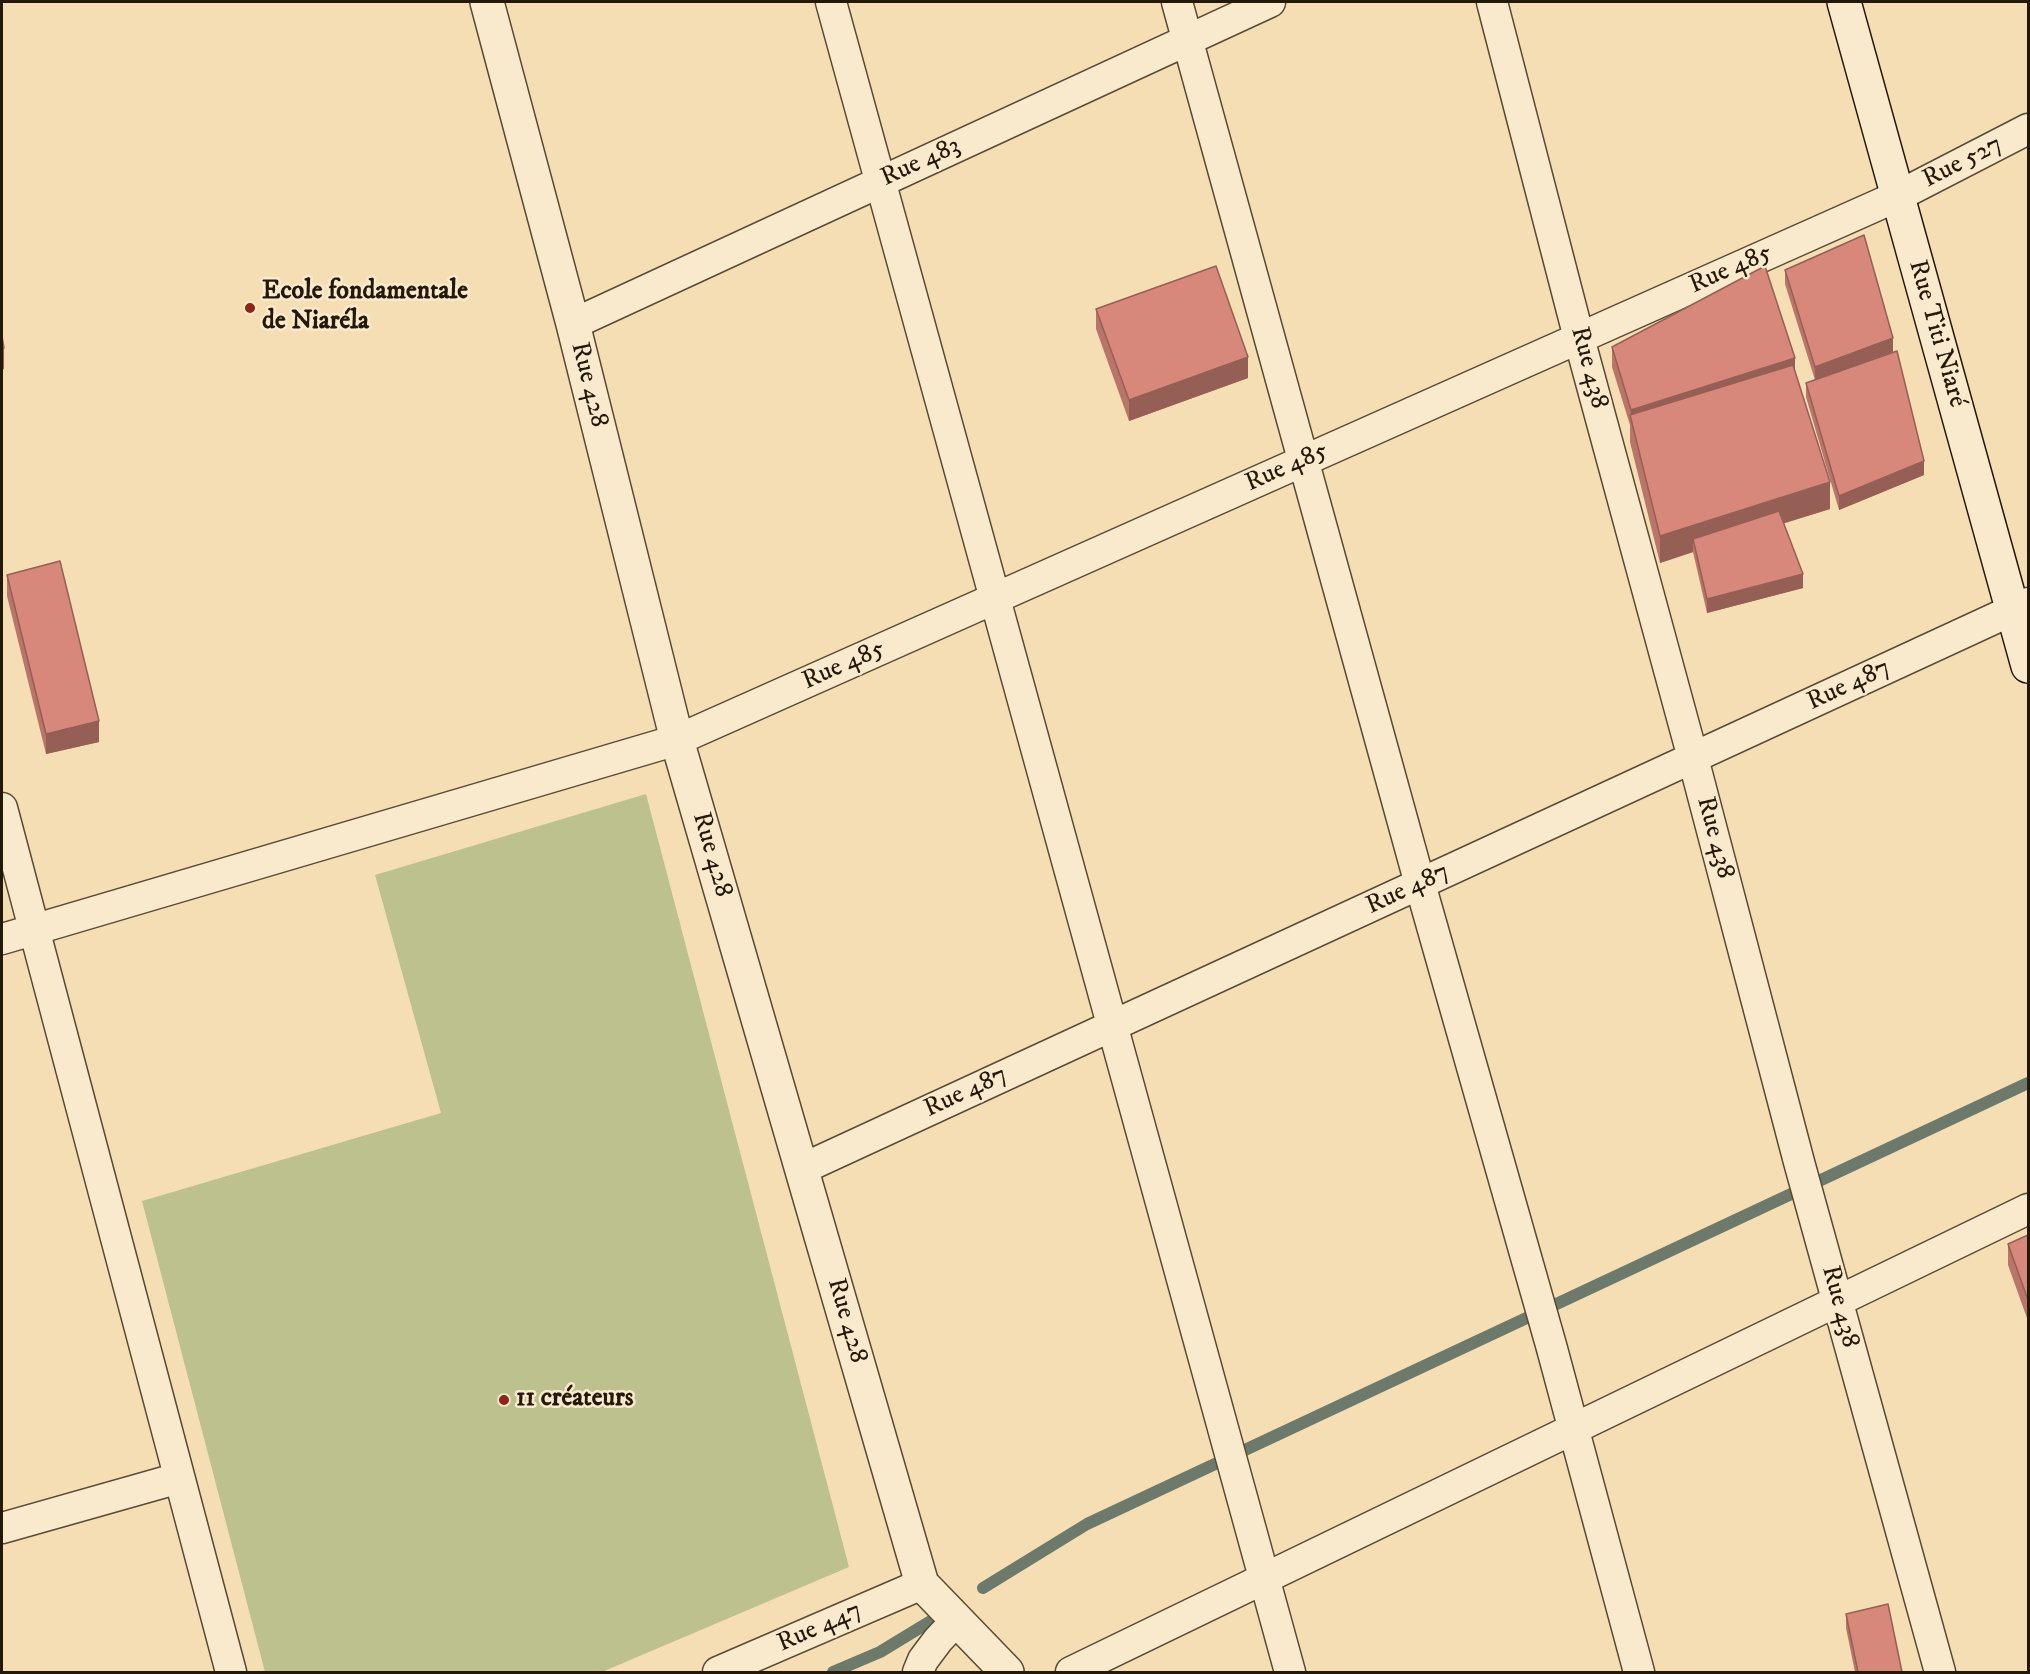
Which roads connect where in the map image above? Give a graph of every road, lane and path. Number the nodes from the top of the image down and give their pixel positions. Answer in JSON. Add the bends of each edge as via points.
{"nodes":[{"id":1,"x":487,"y":2,"type":"edge"},
{"id":2,"x":831,"y":2,"type":"edge"},
{"id":3,"x":1177,"y":2,"type":"edge"},
{"id":4,"x":1270,"y":2,"type":"edge"},
{"id":5,"x":1492,"y":2,"type":"edge"},
{"id":6,"x":1844,"y":2,"type":"edge"},
{"id":7,"x":1187,"y":40,"type":"junction"},
{"id":8,"x":2028,"y":129,"type":"edge"},
{"id":9,"x":881,"y":182,"type":"junction"},
{"id":10,"x":1898,"y":196,"type":"junction"},
{"id":11,"x":573,"y":324,"type":"junction"},
{"id":12,"x":1579,"y":338,"type":"junction"},
{"id":13,"x":1304,"y":460,"type":"junction"},
{"id":14,"x":995,"y":599,"type":"junction"},
{"id":15,"x":2021,"y":607,"type":"edge"},
{"id":16,"x":2028,"y":666,"type":"edge"},
{"id":17,"x":677,"y":740,"type":"junction"},
{"id":18,"x":1693,"y":758,"type":"junction"},
{"id":19,"x":2,"y":808,"type":"edge"},
{"id":20,"x":1420,"y":884,"type":"junction"},
{"id":21,"x":34,"y":930,"type":"junction"},
{"id":22,"x":2,"y":939,"type":"edge"},
{"id":23,"x":1114,"y":1025,"type":"junction"},
{"id":24,"x":802,"y":1169,"type":"junction"},
{"id":25,"x":2028,"y":1209,"type":"edge"},
{"id":26,"x":1837,"y":1302,"type":"junction"},
{"id":27,"x":1574,"y":1430,"type":"junction"},
{"id":28,"x":179,"y":1478,"type":"junction"},
{"id":29,"x":2,"y":1528,"type":"edge"},
{"id":30,"x":1265,"y":1578,"type":"junction"},
{"id":31,"x":922,"y":1584,"type":"junction"},
{"id":32,"x":956,"y":1621,"type":"junction"},
{"id":33,"x":231,"y":1672,"type":"edge"},
{"id":34,"x":718,"y":1672,"type":"edge"},
{"id":35,"x":918,"y":1672,"type":"edge"},
{"id":36,"x":1007,"y":1672,"type":"edge"},
{"id":37,"x":1071,"y":1672,"type":"edge"},
{"id":38,"x":1290,"y":1672,"type":"edge"},
{"id":39,"x":1639,"y":1672,"type":"edge"},
{"id":40,"x":1940,"y":1672,"type":"edge"}],
"edges":[{"from":1,"to":11,"type":"street","name":"Rue 428"},
{"from":2,"to":9,"type":"street"},
{"from":3,"to":7,"type":"street"},
{"from":4,"to":7,"type":"street","name":"Rue 483"},
{"from":5,"to":12,"type":"street","name":"Rue 438"},
{"from":6,"to":10,"type":"street","name":"Rue Titi Niaré"},
{"from":7,"to":9,"type":"street","name":"Rue 483"},
{"from":7,"to":13,"type":"street"},
{"from":8,"to":10,"type":"street","name":"Rue 527"},
{"from":9,"to":11,"type":"street","name":"Rue 483"},
{"from":9,"to":14,"type":"street"},
{"from":10,"to":12,"type":"street","name":"Rue 485"},
{"from":10,"to":15,"type":"street","name":"Rue Titi Niaré"},
{"from":11,"to":17,"type":"street","name":"Rue 428"},
{"from":12,"to":13,"type":"street","name":"Rue 485"},
{"from":12,"to":18,"type":"street","name":"Rue 438"},
{"from":13,"to":14,"type":"street","name":"Rue 485"},
{"from":13,"to":20,"type":"street"},
{"from":14,"to":17,"type":"street","name":"Rue 485"},
{"from":14,"to":23,"type":"street"},
{"from":15,"to":16,"type":"street","name":"Rue Titi Niaré"},
{"from":15,"to":18,"type":"street","name":"Rue 487"},
{"from":17,"to":21,"type":"street","name":"Rue 485"},
{"from":17,"to":24,"type":"street","name":"Rue 428"},
{"from":18,"to":20,"type":"street","name":"Rue 487"},
{"from":18,"to":26,"type":"street","name":"Rue 438"},
{"from":19,"to":21,"type":"street"},
{"from":20,"to":23,"type":"street","name":"Rue 487"},
{"from":20,"to":27,"type":"street"},
{"from":21,"to":22,"type":"street","name":"Rue 485"},
{"from":21,"to":28,"type":"street"},
{"from":23,"to":24,"type":"street","name":"Rue 487"},
{"from":23,"to":30,"type":"street"},
{"from":24,"to":31,"type":"street","name":"Rue 428"},
{"from":25,"to":26,"type":"street"},
{"from":26,"to":27,"type":"street"},
{"from":26,"to":40,"type":"street","name":"Rue 438"},
{"from":27,"to":30,"type":"street"},
{"from":27,"to":39,"type":"street"},
{"from":28,"to":29,"type":"street"},
{"from":28,"to":33,"type":"street"},
{"from":30,"to":37,"type":"street"},
{"from":30,"to":38,"type":"street"},
{"from":31,"to":32,"type":"street","name":"Rue 428"},
{"from":31,"to":34,"type":"street","name":"Rue 447"},
{"from":32,"to":35,"type":"street","via":[[923,1660]]},
{"from":32,"to":36,"type":"street","name":"Rue 428"}]}
